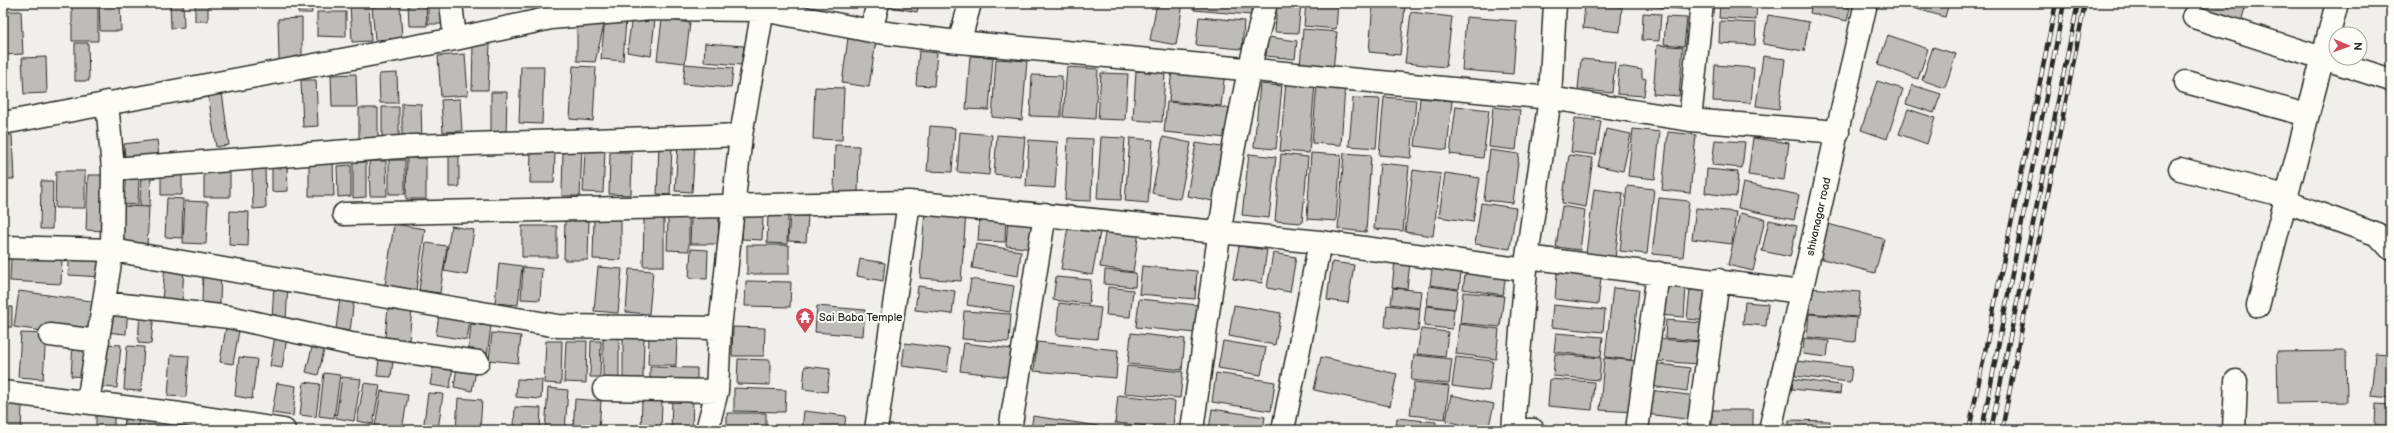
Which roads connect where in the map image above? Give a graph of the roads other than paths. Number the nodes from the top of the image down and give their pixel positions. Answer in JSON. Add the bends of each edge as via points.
{"nodes":[{"id":1,"x":451,"y":3,"type":"edge"},
{"id":2,"x":878,"y":3,"type":"edge"},
{"id":3,"x":970,"y":3,"type":"edge"},
{"id":4,"x":1266,"y":3,"type":"edge"},
{"id":5,"x":1555,"y":3,"type":"edge"},
{"id":6,"x":1702,"y":3,"type":"edge"},
{"id":7,"x":1866,"y":3,"type":"edge"},
{"id":8,"x":2337,"y":3,"type":"edge"},
{"id":9,"x":763,"y":6,"type":"edge"},
{"id":10,"x":2194,"y":17,"type":"dead end"},
{"id":11,"x":870,"y":31,"type":"junction"},
{"id":12,"x":455,"y":39,"type":"junction"},
{"id":13,"x":960,"y":40,"type":"junction"},
{"id":14,"x":2322,"y":58,"type":"junction"},
{"id":15,"x":1248,"y":69,"type":"junction"},
{"id":16,"x":2391,"y":80,"type":"edge"},
{"id":17,"x":2186,"y":82,"type":"dead end"},
{"id":18,"x":1550,"y":98,"type":"junction"},
{"id":19,"x":107,"y":102,"type":"junction"},
{"id":20,"x":2307,"y":115,"type":"junction"},
{"id":21,"x":1690,"y":120,"type":"junction"},
{"id":22,"x":3,"y":123,"type":"edge"},
{"id":23,"x":1838,"y":132,"type":"junction"},
{"id":24,"x":741,"y":135,"type":"junction"},
{"id":25,"x":113,"y":169,"type":"junction"},
{"id":26,"x":2180,"y":169,"type":"dead end"},
{"id":27,"x":2285,"y":198,"type":"junction"},
{"id":28,"x":909,"y":202,"type":"junction"},
{"id":29,"x":734,"y":206,"type":"junction"},
{"id":30,"x":344,"y":214,"type":"dead end"},
{"id":31,"x":1045,"y":214,"type":"junction"},
{"id":32,"x":1220,"y":232,"type":"junction"},
{"id":33,"x":1320,"y":242,"type":"junction"},
{"id":34,"x":3,"y":247,"type":"edge"},
{"id":35,"x":2391,"y":249,"type":"edge"},
{"id":36,"x":112,"y":250,"type":"junction"},
{"id":37,"x":1526,"y":264,"type":"junction"},
{"id":38,"x":1658,"y":273,"type":"junction"},
{"id":39,"x":1718,"y":280,"type":"junction"},
{"id":40,"x":1800,"y":292,"type":"junction"},
{"id":41,"x":105,"y":302,"type":"junction"},
{"id":42,"x":2258,"y":306,"type":"dead end"},
{"id":43,"x":720,"y":328,"type":"junction"},
{"id":44,"x":50,"y":335,"type":"dead end"},
{"id":45,"x":98,"y":341,"type":"junction"},
{"id":46,"x":478,"y":362,"type":"dead end"},
{"id":47,"x":2236,"y":381,"type":"dead end"},
{"id":48,"x":604,"y":389,"type":"dead end"},
{"id":49,"x":716,"y":391,"type":"junction"},
{"id":50,"x":3,"y":392,"type":"edge"},
{"id":51,"x":88,"y":402,"type":"junction"},
{"id":52,"x":179,"y":422,"type":"edge"},
{"id":53,"x":284,"y":430,"type":"edge"},
{"id":54,"x":707,"y":430,"type":"edge"},
{"id":55,"x":876,"y":430,"type":"edge"},
{"id":56,"x":1010,"y":430,"type":"edge"},
{"id":57,"x":1192,"y":430,"type":"edge"},
{"id":58,"x":1283,"y":430,"type":"edge"},
{"id":59,"x":1520,"y":430,"type":"edge"},
{"id":60,"x":1637,"y":430,"type":"edge"},
{"id":61,"x":1698,"y":430,"type":"edge"},
{"id":62,"x":1770,"y":430,"type":"edge"},
{"id":63,"x":2234,"y":430,"type":"edge"}],
"edges":[{"from":1,"to":12,"type":"street"},
{"from":2,"to":11,"type":"street"},
{"from":3,"to":13,"type":"street"},
{"from":4,"to":15,"type":"street"},
{"from":5,"to":18,"type":"street"},
{"from":6,"to":21,"type":"street"},
{"from":7,"to":23,"type":"street","name":"shivanagar road"},
{"from":8,"to":14,"type":"street"},
{"from":9,"to":11,"type":"street"},
{"from":9,"to":12,"type":"street","via":[[643,9],[551,18]]},
{"from":9,"to":24,"type":"street"},
{"from":10,"to":14,"type":"street"},
{"from":11,"to":13,"type":"street"},
{"from":12,"to":19,"type":"street"},
{"from":13,"to":15,"type":"street"},
{"from":14,"to":16,"type":"street"},
{"from":14,"to":20,"type":"street"},
{"from":15,"to":18,"type":"street"},
{"from":15,"to":32,"type":"street"},
{"from":17,"to":20,"type":"street"},
{"from":18,"to":21,"type":"street"},
{"from":18,"to":37,"type":"street"},
{"from":19,"to":22,"type":"street"},
{"from":19,"to":25,"type":"street"},
{"from":20,"to":27,"type":"street"},
{"from":21,"to":23,"type":"street"},
{"from":23,"to":40,"type":"street","name":"shivanagar road"},
{"from":24,"to":25,"type":"street","via":[[413,146]]},
{"from":24,"to":29,"type":"street"},
{"from":25,"to":36,"type":"street"},
{"from":26,"to":27,"type":"street"},
{"from":27,"to":35,"type":"street","via":[[2378,235]]},
{"from":27,"to":42,"type":"street"},
{"from":28,"to":29,"type":"street"},
{"from":28,"to":31,"type":"street"},
{"from":28,"to":55,"type":"street"},
{"from":29,"to":30,"type":"street"},
{"from":29,"to":43,"type":"street"},
{"from":31,"to":32,"type":"street"},
{"from":31,"to":56,"type":"street"},
{"from":32,"to":33,"type":"street"},
{"from":32,"to":57,"type":"street"},
{"from":33,"to":37,"type":"street"},
{"from":33,"to":58,"type":"street"},
{"from":34,"to":36,"type":"street"},
{"from":36,"to":41,"type":"street"},
{"from":36,"to":43,"type":"street","via":[[558,326]]},
{"from":37,"to":38,"type":"street"},
{"from":37,"to":59,"type":"street"},
{"from":38,"to":39,"type":"street"},
{"from":38,"to":60,"type":"street"},
{"from":39,"to":40,"type":"street"},
{"from":39,"to":61,"type":"street"},
{"from":40,"to":62,"type":"street","name":"shivanagar road"},
{"from":41,"to":45,"type":"street"},
{"from":41,"to":46,"type":"street","via":[[229,318],[351,344]]},
{"from":43,"to":49,"type":"street"},
{"from":44,"to":45,"type":"street"},
{"from":45,"to":51,"type":"street"},
{"from":47,"to":63,"type":"street"},
{"from":48,"to":49,"type":"street"},
{"from":49,"to":54,"type":"street"},
{"from":50,"to":51,"type":"street"},
{"from":51,"to":52,"type":"street"},
{"from":52,"to":53,"type":"street"}]}
